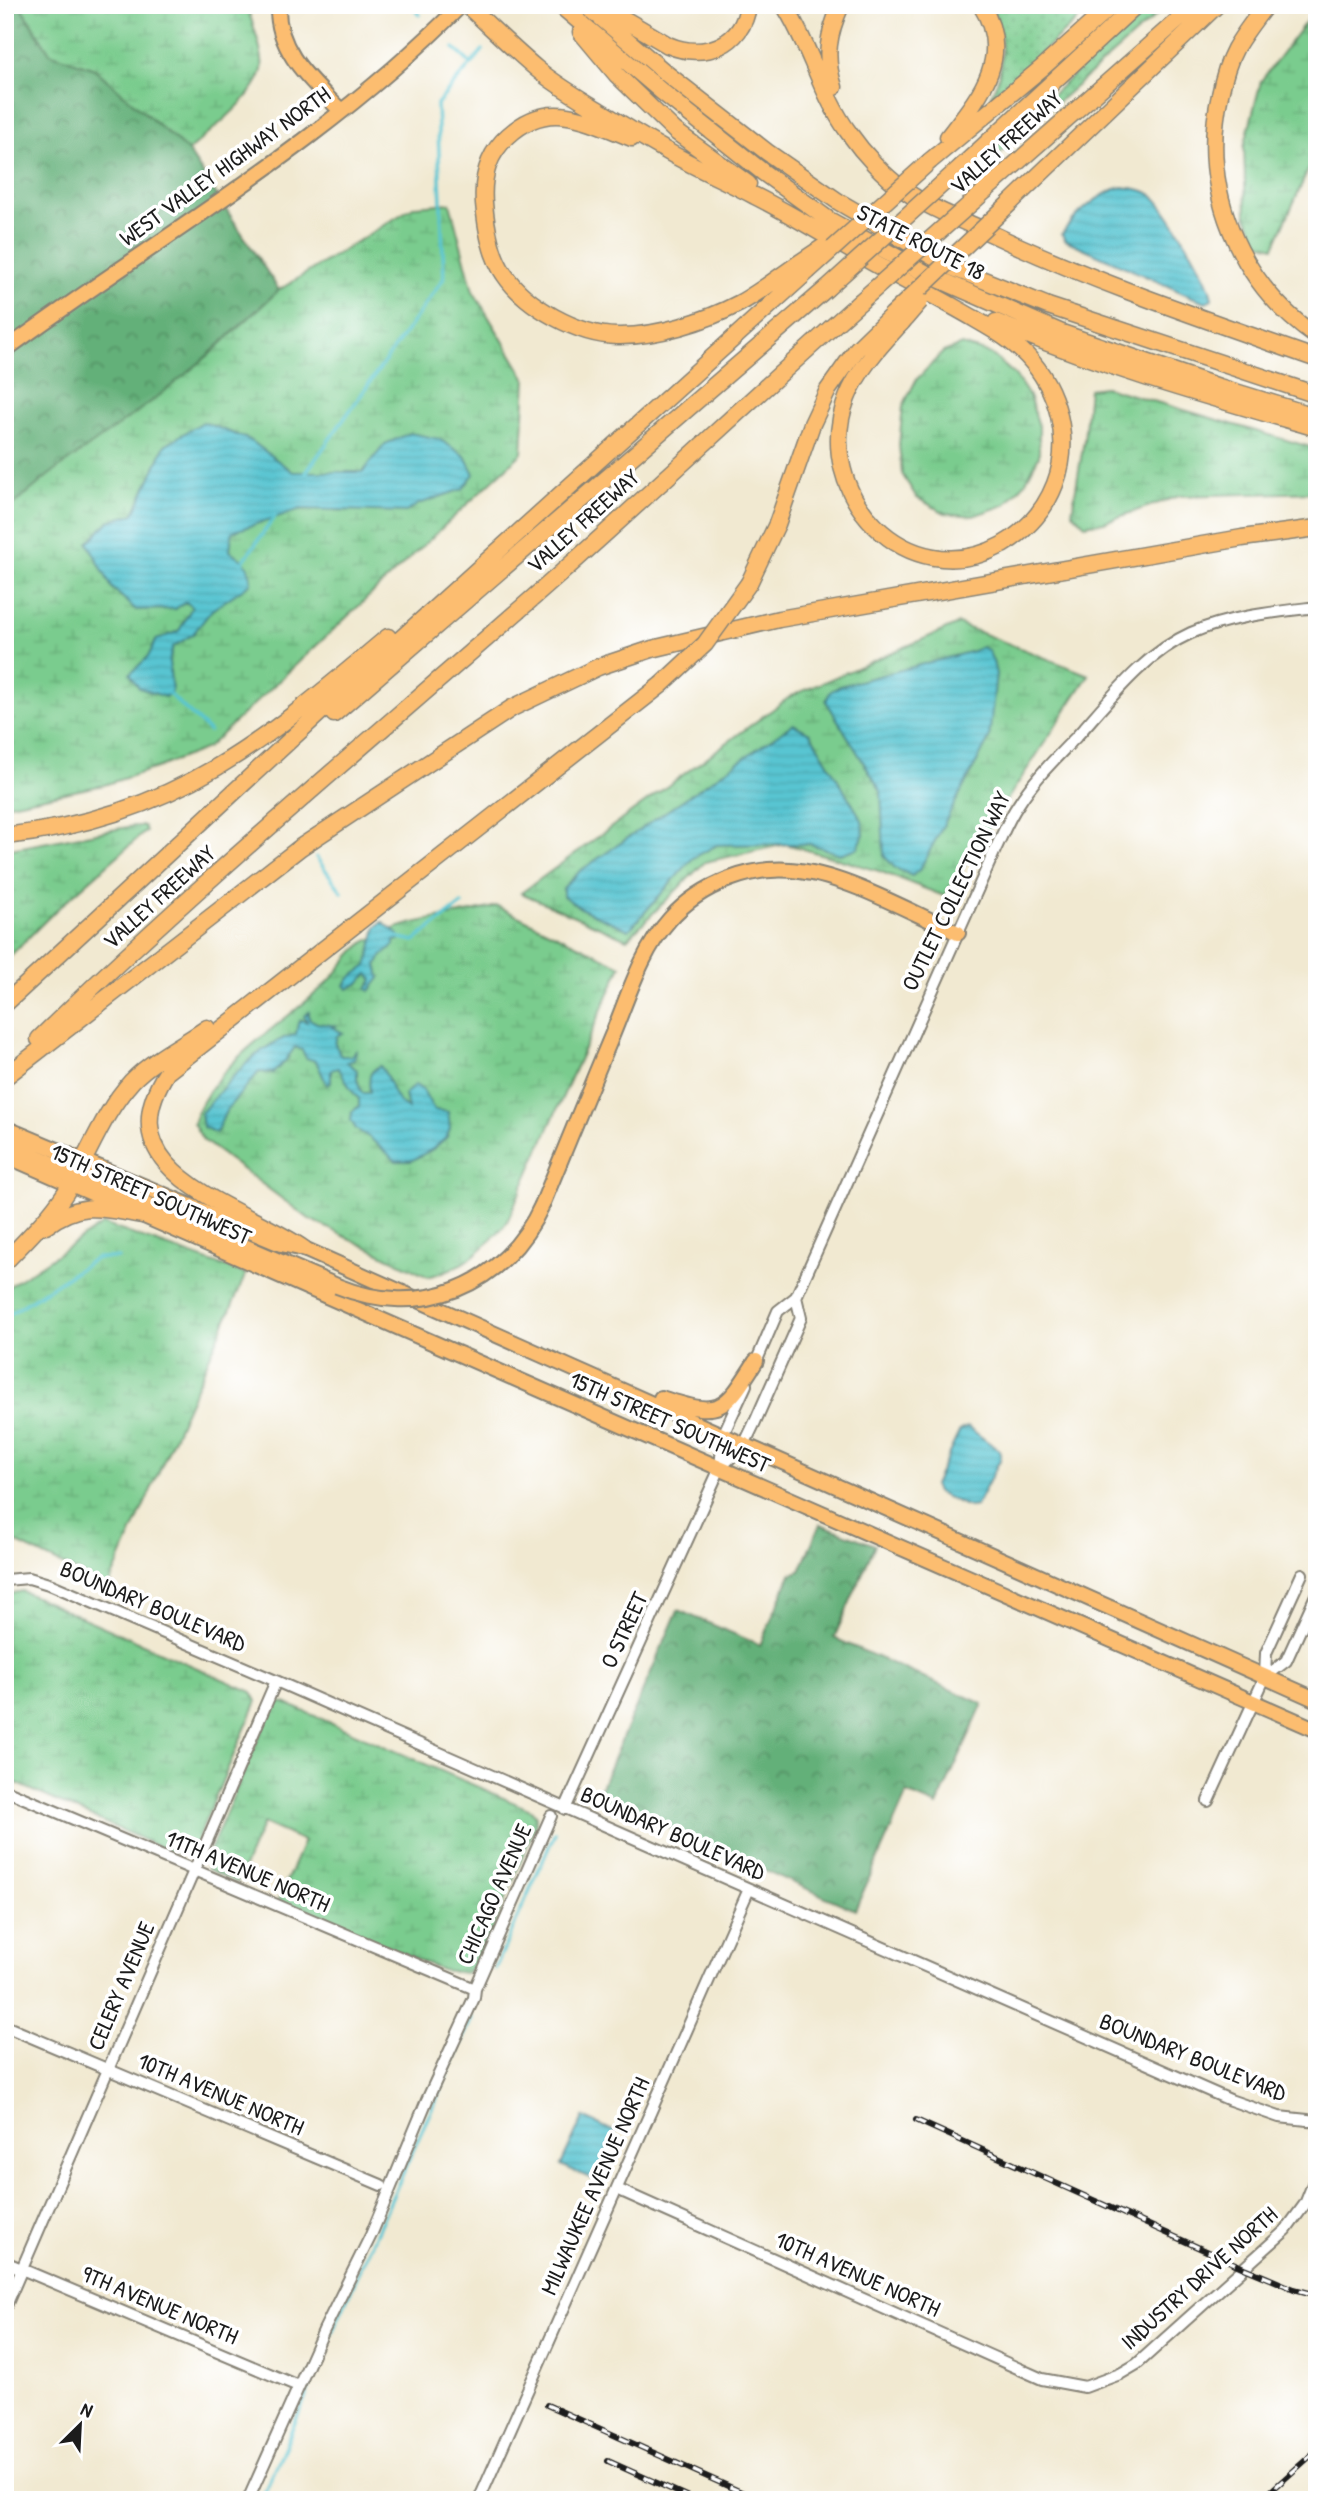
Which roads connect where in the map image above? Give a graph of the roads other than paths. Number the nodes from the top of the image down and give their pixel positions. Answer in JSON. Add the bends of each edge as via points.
{"nodes":[{"id":1,"x":278,"y":5,"type":"edge"},
{"id":2,"x":461,"y":5,"type":"edge"},
{"id":3,"x":467,"y":5,"type":"edge"},
{"id":4,"x":586,"y":5,"type":"edge"},
{"id":5,"x":600,"y":5,"type":"edge"},
{"id":6,"x":748,"y":5,"type":"edge"},
{"id":7,"x":784,"y":5,"type":"edge"},
{"id":8,"x":841,"y":5,"type":"edge"},
{"id":9,"x":981,"y":5,"type":"edge"},
{"id":10,"x":1112,"y":5,"type":"edge"},
{"id":11,"x":1136,"y":5,"type":"edge"},
{"id":12,"x":1195,"y":5,"type":"edge"},
{"id":13,"x":1217,"y":5,"type":"edge"},
{"id":14,"x":1266,"y":5,"type":"edge"},
{"id":15,"x":562,"y":6,"type":"edge"},
{"id":16,"x":341,"y":111,"type":"junction"},
{"id":17,"x":848,"y":132,"type":"junction"},
{"id":18,"x":666,"y":151,"type":"junction"},
{"id":19,"x":930,"y":161,"type":"junction"},
{"id":20,"x":792,"y":215,"type":"junction"},
{"id":21,"x":803,"y":267,"type":"junction"},
{"id":22,"x":945,"y":301,"type":"junction"},
{"id":23,"x":897,"y":318,"type":"junction"},
{"id":24,"x":1317,"y":337,"type":"edge"},
{"id":25,"x":5,"y":349,"type":"edge"},
{"id":26,"x":1317,"y":359,"type":"edge"},
{"id":27,"x":1317,"y":395,"type":"edge"},
{"id":28,"x":1317,"y":417,"type":"edge"},
{"id":29,"x":1317,"y":428,"type":"edge"},
{"id":30,"x":534,"y":520,"type":"junction"},
{"id":31,"x":1317,"y":528,"type":"edge"},
{"id":32,"x":1317,"y":607,"type":"edge"},
{"id":33,"x":254,"y":774,"type":"junction"},
{"id":34,"x":5,"y":836,"type":"edge"},
{"id":35,"x":958,"y":933,"type":"junction"},
{"id":36,"x":334,"y":942,"type":"junction"},
{"id":37,"x":5,"y":1004,"type":"edge"},
{"id":38,"x":5,"y":1075,"type":"edge"},
{"id":39,"x":8,"y":1137,"type":"edge"},
{"id":40,"x":76,"y":1172,"type":"junction"},
{"id":41,"x":142,"y":1215,"type":"junction"},
{"id":42,"x":304,"y":1249,"type":"junction"},
{"id":43,"x":5,"y":1262,"type":"edge"},
{"id":44,"x":796,"y":1297,"type":"junction"},
{"id":45,"x":756,"y":1361,"type":"junction"},
{"id":46,"x":596,"y":1377,"type":"junction"},
{"id":47,"x":723,"y":1435,"type":"junction"},
{"id":48,"x":744,"y":1445,"type":"junction"},
{"id":49,"x":720,"y":1468,"type":"junction"},
{"id":50,"x":1302,"y":1574,"type":"dead end"},
{"id":51,"x":10,"y":1579,"type":"edge"},
{"id":52,"x":1317,"y":1592,"type":"edge"},
{"id":53,"x":1265,"y":1677,"type":"junction"},
{"id":54,"x":276,"y":1681,"type":"junction"},
{"id":55,"x":1317,"y":1700,"type":"edge"},
{"id":56,"x":1253,"y":1702,"type":"junction"},
{"id":57,"x":1317,"y":1730,"type":"edge"},
{"id":58,"x":5,"y":1790,"type":"edge"},
{"id":59,"x":1208,"y":1801,"type":"dead end"},
{"id":60,"x":565,"y":1809,"type":"junction"},
{"id":61,"x":551,"y":1816,"type":"dead end"},
{"id":62,"x":193,"y":1871,"type":"junction"},
{"id":63,"x":749,"y":1889,"type":"junction"},
{"id":64,"x":475,"y":1989,"type":"junction"},
{"id":65,"x":5,"y":2025,"type":"edge"},
{"id":66,"x":108,"y":2068,"type":"junction"},
{"id":67,"x":1317,"y":2121,"type":"edge"},
{"id":68,"x":1317,"y":2174,"type":"edge"},
{"id":69,"x":381,"y":2185,"type":"dead end"},
{"id":70,"x":617,"y":2189,"type":"junction"},
{"id":71,"x":5,"y":2262,"type":"edge"},
{"id":72,"x":22,"y":2269,"type":"junction"},
{"id":73,"x":5,"y":2308,"type":"edge"},
{"id":74,"x":298,"y":2386,"type":"junction"},
{"id":75,"x":1085,"y":2387,"type":"joint"},
{"id":76,"x":5,"y":2498,"type":"edge"},
{"id":77,"x":10,"y":2500,"type":"edge"},
{"id":78,"x":248,"y":2500,"type":"edge"},
{"id":79,"x":479,"y":2500,"type":"edge"}],
"edges":[{"from":1,"to":16,"type":"main road","via":[[283,42],[298,67]]},
{"from":2,"to":16,"type":"main road","name":"WEST VALLEY HIGHWAY NORTH","via":[[402,62]]},
{"from":3,"to":18,"type":"highway","via":[[538,71]]},
{"from":4,"to":27,"type":"highway","name":"STATE ROUTE 18","via":[[768,152],[839,202],[949,266],[1048,306]]},
{"from":5,"to":6,"type":"highway","via":[[668,45],[701,52],[734,37]]},
{"from":7,"to":17,"type":"highway"},
{"from":8,"to":17,"type":"highway","via":[[830,29],[828,68]]},
{"from":9,"to":19,"type":"highway","via":[[995,45],[993,63],[972,107]]},
{"from":10,"to":19,"type":"highway","name":"VALLEY FREEWAY"},
{"from":11,"to":33,"type":"highway","bridge":true,"via":[[825,289],[281,760]]},
{"from":12,"to":38,"type":"highway","name":"VALLEY FREEWAY","bridge":true,"via":[[188,900]]},
{"from":13,"to":23,"type":"highway","bridge":true},
{"from":14,"to":24,"type":"highway","via":[[1234,51],[1222,86],[1214,117],[1216,186],[1227,225],[1257,277],[1288,314]]},
{"from":15,"to":20,"type":"highway","via":[[587,42],[675,131]]},
{"from":15,"to":28,"type":"highway","name":"STATE ROUTE 18","via":[[661,92],[775,181],[829,220],[927,274],[1062,333]]},
{"from":16,"to":25,"type":"main road","name":"WEST VALLEY HIGHWAY NORTH","via":[[219,202]]},
{"from":17,"to":26,"type":"highway","via":[[904,190],[931,205],[1063,265]]},
{"from":18,"to":20,"type":"highway"},
{"from":18,"to":21,"type":"highway","via":[[558,115],[522,124],[493,154],[482,187],[485,220],[503,272],[532,303],[571,326],[615,336],[669,329],[740,303]]},
{"from":19,"to":21,"type":"highway","name":"VALLEY FREEWAY","bridge":true,"via":[[871,215]]},
{"from":20,"to":22,"type":"highway"},
{"from":21,"to":30,"type":"highway","name":"VALLEY FREEWAY"},
{"from":22,"to":23,"type":"highway","via":[[1001,334],[1030,359],[1050,390],[1061,423],[1060,470],[1045,503],[1023,531],[980,555],[950,559],[899,544],[863,514],[842,472],[838,432],[847,396]]},
{"from":22,"to":29,"type":"highway","via":[[1137,376]]},
{"from":23,"to":36,"type":"highway","bridge":true,"via":[[857,349],[828,390],[777,524],[749,583],[705,644],[661,685]]},
{"from":30,"to":33,"type":"highway","name":"VALLEY FREEWAY"},
{"from":30,"to":34,"type":"highway","via":[[279,724],[215,768],[114,813]]},
{"from":31,"to":38,"type":"highway","via":[[779,619],[598,667],[512,708],[301,847]]},
{"from":32,"to":35,"type":"street","name":"OUTLET COLLECTION WAY","via":[[1205,628],[1174,642],[1141,667],[1018,804]]},
{"from":33,"to":37,"type":"highway","name":"VALLEY FREEWAY"},
{"from":35,"to":40,"type":"main road","bridge":true,"via":[[841,881],[796,870],[740,876],[687,902],[664,926],[640,968],[542,1205],[520,1243],[502,1262],[451,1292],[417,1300],[366,1296]]},
{"from":35,"to":44,"type":"street","name":"OUTLET COLLECTION WAY"},
{"from":36,"to":40,"type":"highway","via":[[142,1072],[107,1112]]},
{"from":36,"to":42,"type":"highway","via":[[167,1072],[149,1115],[151,1136],[161,1158],[184,1180]]},
{"from":39,"to":40,"type":"main road","name":"15TH STREET SOUTHWEST"},
{"from":39,"to":40,"type":"main road","name":"15TH STREET SOUTHWEST"},
{"from":40,"to":41,"type":"main road","name":"15TH STREET SOUTHWEST"},
{"from":40,"to":42,"type":"main road","name":"15TH STREET SOUTHWEST"},
{"from":40,"to":43,"type":"highway","via":[[49,1215]]},
{"from":41,"to":43,"type":"highway","via":[[95,1207],[71,1211],[48,1224]]},
{"from":41,"to":49,"type":"main road","name":"15TH STREET SOUTHWEST"},
{"from":42,"to":46,"type":"main road","name":"15TH STREET SOUTHWEST"},
{"from":44,"to":45,"type":"street","name":"OUTLET COLLECTION WAY","via":[[778,1311]]},
{"from":44,"to":48,"type":"street","name":"OUTLET COLLECTION WAY","via":[[801,1318]]},
{"from":45,"to":46,"type":"main road","via":[[733,1397],[704,1410]]},
{"from":45,"to":47,"type":"street","name":"OUTLET COLLECTION WAY"},
{"from":46,"to":47,"type":"main road","name":"15TH STREET SOUTHWEST"},
{"from":47,"to":48,"type":"main road","name":"15TH STREET SOUTHWEST"},
{"from":47,"to":49,"type":"street","name":"O STREET"},
{"from":48,"to":49,"type":"street","name":"O STREET"},
{"from":48,"to":53,"type":"main road","name":"15TH STREET SOUTHWEST"},
{"from":49,"to":56,"type":"main road","name":"15TH STREET SOUTHWEST"},
{"from":49,"to":60,"type":"street","name":"O STREET"},
{"from":50,"to":53,"type":"street","via":[[1266,1653]]},
{"from":51,"to":54,"type":"street","name":"BOUNDARY BOULEVARD","via":[[52,1585]]},
{"from":52,"to":53,"type":"street","via":[[1286,1661]]},
{"from":53,"to":55,"type":"main road","name":"15TH STREET SOUTHWEST"},
{"from":53,"to":56,"type":"street"},
{"from":54,"to":60,"type":"street","name":"BOUNDARY BOULEVARD"},
{"from":54,"to":62,"type":"street","name":"CELERY AVENUE"},
{"from":56,"to":57,"type":"main road","name":"15TH STREET SOUTHWEST"},
{"from":56,"to":59,"type":"street"},
{"from":58,"to":62,"type":"street","name":"11TH AVENUE NORTH"},
{"from":60,"to":63,"type":"street","name":"BOUNDARY BOULEVARD"},
{"from":61,"to":64,"type":"street","name":"CHICAGO AVENUE"},
{"from":62,"to":64,"type":"street","name":"11TH AVENUE NORTH"},
{"from":62,"to":66,"type":"street","name":"CELERY AVENUE"},
{"from":63,"to":67,"type":"street","name":"BOUNDARY BOULEVARD","via":[[1246,2106],[1279,2117]]},
{"from":63,"to":70,"type":"street","name":"MILWAUKEE AVENUE NORTH"},
{"from":64,"to":74,"type":"street","name":"CHICAGO AVENUE","via":[[371,2235]]},
{"from":65,"to":66,"type":"street","name":"10TH AVENUE NORTH"},
{"from":66,"to":69,"type":"street","name":"10TH AVENUE NORTH"},
{"from":66,"to":72,"type":"street","name":"CELERY AVENUE"},
{"from":68,"to":75,"type":"street","name":"INDUSTRY DRIVE NORTH","via":[[1299,2214],[1273,2242],[1147,2357],[1120,2374]]},
{"from":70,"to":75,"type":"street","name":"10TH AVENUE NORTH","via":[[1042,2379]]},
{"from":70,"to":79,"type":"street","name":"MILWAUKEE AVENUE NORTH"},
{"from":71,"to":72,"type":"street","name":"9TH AVENUE NORTH"},
{"from":72,"to":73,"type":"street","name":"CELERY AVENUE"},
{"from":72,"to":74,"type":"street","name":"9TH AVENUE NORTH"},
{"from":74,"to":78,"type":"street"},
{"from":76,"to":77,"type":"street"}]}
